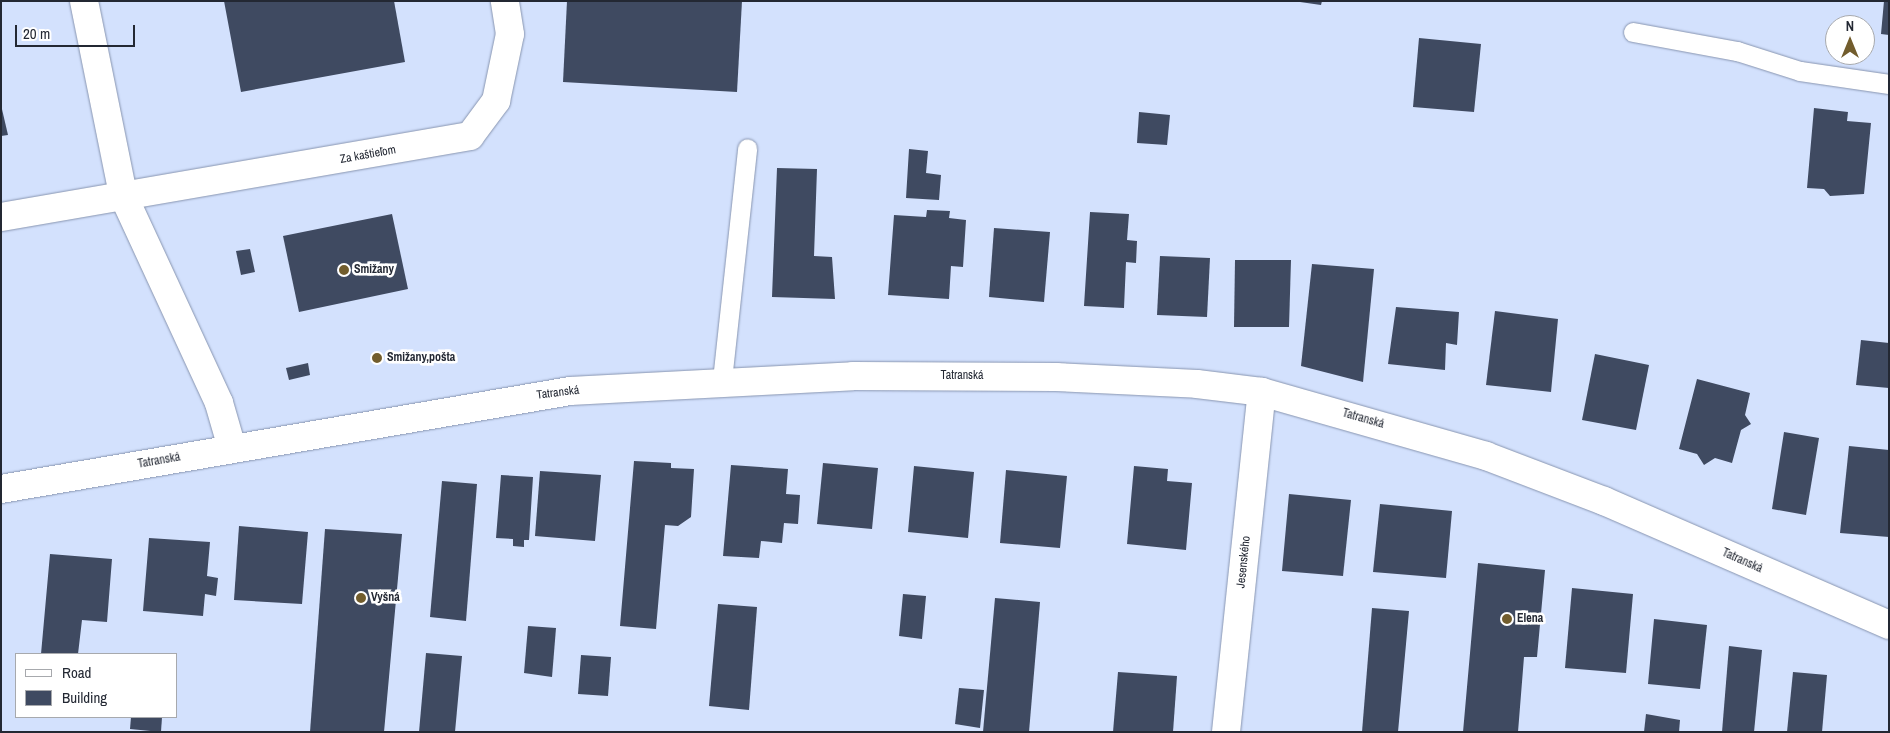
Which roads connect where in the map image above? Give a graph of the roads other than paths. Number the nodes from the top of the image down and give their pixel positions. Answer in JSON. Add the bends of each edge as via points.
{"nodes":[{"id":1,"x":84,"y":1,"type":"edge"},
{"id":2,"x":505,"y":1,"type":"edge"},
{"id":3,"x":1633,"y":32,"type":"dead end"},
{"id":4,"x":1889,"y":84,"type":"edge"},
{"id":5,"x":747,"y":148,"type":"dead end"},
{"id":6,"x":123,"y":195,"type":"junction"},
{"id":7,"x":1,"y":217,"type":"edge"},
{"id":8,"x":722,"y":380,"type":"junction"},
{"id":9,"x":1262,"y":392,"type":"junction"},
{"id":10,"x":232,"y":448,"type":"junction"},
{"id":11,"x":1,"y":489,"type":"edge"},
{"id":12,"x":1889,"y":625,"type":"edge"},
{"id":13,"x":1226,"y":732,"type":"edge"}],
"edges":[{"from":1,"to":6,"type":"main road"},
{"from":2,"to":6,"type":"main road","name":"Za kaštieľom","via":[[510,34],[496,100],[470,136],[184,188]]},
{"from":3,"to":4,"type":"lane","via":[[1737,51],[1800,71]]},
{"from":5,"to":8,"type":"lane"},
{"from":6,"to":7,"type":"main road","name":"Za kaštieľom"},
{"from":6,"to":10,"type":"main road","via":[[219,403]]},
{"from":8,"to":9,"type":"main road","name":"Tatranská","via":[[1056,377]]},
{"from":8,"to":10,"type":"main road","name":"Tatranská","via":[[490,402]]},
{"from":9,"to":12,"type":"main road","name":"Tatranská","via":[[1486,456],[1604,501]]},
{"from":9,"to":13,"type":"main road","name":"Jesenského"},
{"from":10,"to":11,"type":"main road","name":"Tatranská"}]}
